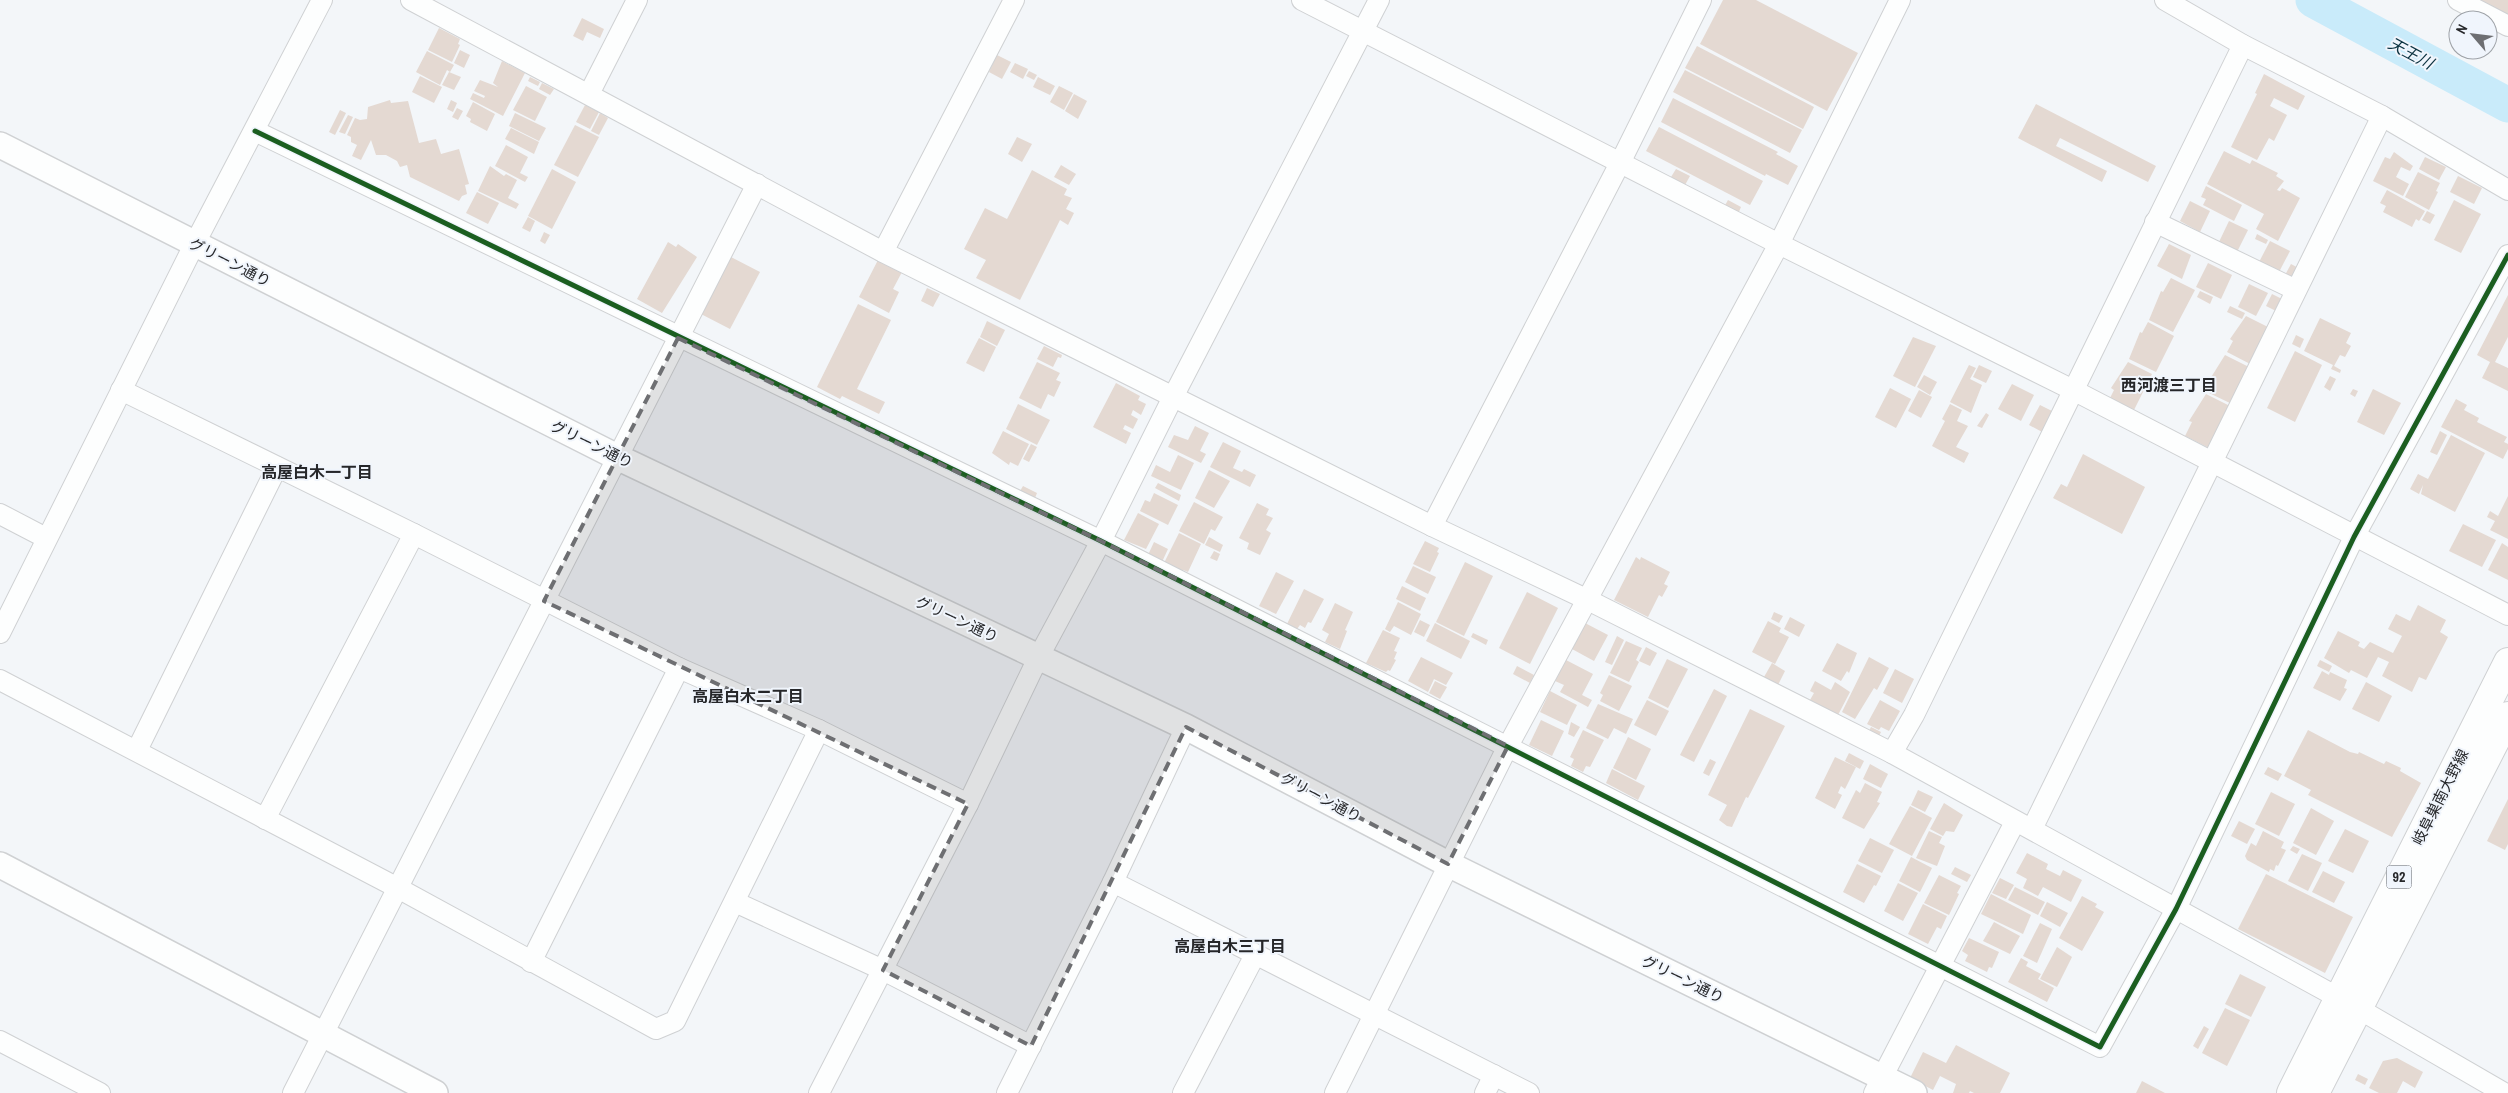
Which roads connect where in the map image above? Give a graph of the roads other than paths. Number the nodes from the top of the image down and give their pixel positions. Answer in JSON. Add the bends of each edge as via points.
{"nodes":[{"id":1,"x":322,"y":0,"type":"edge"},
{"id":2,"x":411,"y":0,"type":"edge"},
{"id":3,"x":637,"y":0,"type":"edge"},
{"id":4,"x":1014,"y":0,"type":"edge"},
{"id":5,"x":1302,"y":0,"type":"edge"},
{"id":6,"x":1379,"y":0,"type":"edge"},
{"id":7,"x":1701,"y":0,"type":"edge"},
{"id":8,"x":1900,"y":0,"type":"edge"},
{"id":9,"x":2165,"y":0,"type":"edge"},
{"id":10,"x":2458,"y":0,"type":"edge"},
{"id":11,"x":2508,"y":26,"type":"edge"},
{"id":12,"x":1364,"y":32,"type":"junction"},
{"id":13,"x":2242,"y":45,"type":"junction"},
{"id":14,"x":589,"y":94,"type":"junction"},
{"id":15,"x":2382,"y":116,"type":"junction"},
{"id":16,"x":255,"y":131,"type":"junction"},
{"id":17,"x":0,"y":145,"type":"edge"},
{"id":18,"x":1620,"y":163,"type":"junction"},
{"id":19,"x":756,"y":184,"type":"junction"},
{"id":20,"x":2508,"y":190,"type":"edge"},
{"id":21,"x":2155,"y":222,"type":"junction"},
{"id":22,"x":1779,"y":244,"type":"junction"},
{"id":23,"x":194,"y":245,"type":"junction"},
{"id":24,"x":882,"y":252,"type":"junction"},
{"id":25,"x":2508,"y":255,"type":"edge"},
{"id":26,"x":2296,"y":290,"type":"junction"},
{"id":27,"x":678,"y":338,"type":"junction"},
{"id":28,"x":121,"y":390,"type":"junction"},
{"id":29,"x":2073,"y":390,"type":"junction"},
{"id":30,"x":1173,"y":397,"type":"junction"},
{"id":31,"x":617,"y":457,"type":"junction"},
{"id":32,"x":2212,"y":461,"type":"junction"},
{"id":33,"x":277,"y":467,"type":"junction"},
{"id":34,"x":0,"y":514,"type":"edge"},
{"id":35,"x":1432,"y":526,"type":"junction"},
{"id":36,"x":414,"y":534,"type":"junction"},
{"id":37,"x":2354,"y":537,"type":"junction"},
{"id":38,"x":46,"y":538,"type":"junction"},
{"id":39,"x":1101,"y":541,"type":"junction"},
{"id":40,"x":1588,"y":600,"type":"junction"},
{"id":41,"x":544,"y":601,"type":"junction"},
{"id":42,"x":2508,"y":615,"type":"edge"},
{"id":43,"x":0,"y":633,"type":"edge"},
{"id":44,"x":1038,"y":658,"type":"junction"},
{"id":45,"x":2508,"y":662,"type":"edge"},
{"id":46,"x":679,"y":668,"type":"junction"},
{"id":47,"x":0,"y":680,"type":"edge"},
{"id":48,"x":2508,"y":716,"type":"edge"},
{"id":49,"x":1186,"y":727,"type":"junction"},
{"id":50,"x":819,"y":730,"type":"junction"},
{"id":51,"x":1508,"y":746,"type":"junction"},
{"id":52,"x":136,"y":750,"type":"junction"},
{"id":53,"x":1892,"y":754,"type":"junction"},
{"id":54,"x":968,"y":804,"type":"junction"},
{"id":55,"x":265,"y":819,"type":"junction"},
{"id":56,"x":2024,"y":825,"type":"junction"},
{"id":57,"x":1448,"y":864,"type":"junction"},
{"id":58,"x":0,"y":865,"type":"edge"},
{"id":59,"x":1113,"y":882,"type":"junction"},
{"id":60,"x":396,"y":887,"type":"junction"},
{"id":61,"x":735,"y":902,"type":"junction"},
{"id":62,"x":2176,"y":909,"type":"junction"},
{"id":63,"x":1255,"y":954,"type":"junction"},
{"id":64,"x":531,"y":962,"type":"junction"},
{"id":65,"x":1941,"y":965,"type":"junction"},
{"id":66,"x":884,"y":970,"type":"junction"},
{"id":67,"x":2349,"y":1004,"type":"junction"},
{"id":68,"x":1375,"y":1015,"type":"junction"},
{"id":69,"x":323,"y":1034,"type":"junction"},
{"id":70,"x":0,"y":1041,"type":"edge"},
{"id":71,"x":1031,"y":1046,"type":"junction"},
{"id":72,"x":1489,"y":1084,"type":"edge"},
{"id":73,"x":1878,"y":1085,"type":"edge"},
{"id":74,"x":2494,"y":1090,"type":"edge"},
{"id":75,"x":100,"y":1093,"type":"edge"},
{"id":76,"x":293,"y":1093,"type":"edge"},
{"id":77,"x":435,"y":1093,"type":"edge"},
{"id":78,"x":819,"y":1093,"type":"edge"},
{"id":79,"x":1006,"y":1093,"type":"edge"},
{"id":80,"x":1183,"y":1093,"type":"edge"},
{"id":81,"x":1335,"y":1093,"type":"edge"},
{"id":82,"x":1529,"y":1093,"type":"edge"},
{"id":83,"x":1914,"y":1093,"type":"edge"},
{"id":84,"x":2291,"y":1093,"type":"edge"},
{"id":85,"x":2315,"y":1093,"type":"edge"}],
"edges":[{"from":1,"to":16,"type":"street"},
{"from":2,"to":14,"type":"street"},
{"from":3,"to":14,"type":"street"},
{"from":4,"to":24,"type":"street"},
{"from":5,"to":12,"type":"street"},
{"from":6,"to":12,"type":"street"},
{"from":7,"to":18,"type":"street"},
{"from":8,"to":22,"type":"street"},
{"from":9,"to":13,"type":"street"},
{"from":10,"to":11,"type":"street"},
{"from":12,"to":18,"type":"street"},
{"from":12,"to":30,"type":"street"},
{"from":13,"to":15,"type":"street"},
{"from":13,"to":21,"type":"street"},
{"from":14,"to":19,"type":"street"},
{"from":15,"to":20,"type":"street"},
{"from":15,"to":26,"type":"street"},
{"from":16,"to":23,"type":"street"},
{"from":16,"to":27,"type":"street"},
{"from":17,"to":23,"type":"street","name":"グリーン通り"},
{"from":18,"to":22,"type":"street"},
{"from":18,"to":35,"type":"street"},
{"from":19,"to":24,"type":"street"},
{"from":19,"to":27,"type":"street"},
{"from":21,"to":26,"type":"street"},
{"from":21,"to":29,"type":"street"},
{"from":22,"to":29,"type":"street"},
{"from":22,"to":40,"type":"street"},
{"from":23,"to":28,"type":"street"},
{"from":23,"to":31,"type":"street","name":"グリーン通り"},
{"from":24,"to":30,"type":"street"},
{"from":25,"to":37,"type":"street"},
{"from":26,"to":32,"type":"street"},
{"from":27,"to":31,"type":"street"},
{"from":27,"to":39,"type":"street"},
{"from":28,"to":33,"type":"street"},
{"from":28,"to":38,"type":"street"},
{"from":29,"to":32,"type":"street"},
{"from":29,"to":53,"type":"street"},
{"from":30,"to":35,"type":"street"},
{"from":30,"to":39,"type":"street"},
{"from":31,"to":41,"type":"street"},
{"from":31,"to":44,"type":"street","name":"グリーン通り"},
{"from":32,"to":37,"type":"street"},
{"from":32,"to":56,"type":"street"},
{"from":33,"to":36,"type":"street"},
{"from":33,"to":52,"type":"street"},
{"from":34,"to":38,"type":"street"},
{"from":35,"to":40,"type":"street"},
{"from":36,"to":41,"type":"street"},
{"from":36,"to":55,"type":"street"},
{"from":37,"to":42,"type":"street"},
{"from":37,"to":62,"type":"street"},
{"from":38,"to":43,"type":"street"},
{"from":39,"to":44,"type":"street"},
{"from":39,"to":51,"type":"street"},
{"from":40,"to":51,"type":"street"},
{"from":40,"to":53,"type":"street"},
{"from":41,"to":46,"type":"street"},
{"from":41,"to":60,"type":"street"},
{"from":44,"to":49,"type":"street","name":"グリーン通り"},
{"from":44,"to":54,"type":"street"},
{"from":45,"to":67,"type":"main road","name":"岐阜巣南大野線","number":"92"},
{"from":46,"to":50,"type":"street"},
{"from":46,"to":64,"type":"street"},
{"from":47,"to":52,"type":"street"},
{"from":48,"to":67,"type":"main road","name":"岐阜巣南大野線","number":"92"},
{"from":49,"to":57,"type":"street","name":"グリーン通り"},
{"from":49,"to":59,"type":"street"},
{"from":50,"to":54,"type":"street"},
{"from":50,"to":61,"type":"street"},
{"from":51,"to":57,"type":"street"},
{"from":51,"to":65,"type":"street"},
{"from":52,"to":55,"type":"street"},
{"from":53,"to":56,"type":"street"},
{"from":54,"to":66,"type":"street"},
{"from":55,"to":60,"type":"street"},
{"from":56,"to":62,"type":"street"},
{"from":56,"to":65,"type":"street"},
{"from":57,"to":68,"type":"street"},
{"from":57,"to":73,"type":"street","name":"グリーン通り"},
{"from":58,"to":69,"type":"street"},
{"from":59,"to":63,"type":"street"},
{"from":59,"to":71,"type":"street"},
{"from":60,"to":64,"type":"street"},
{"from":60,"to":69,"type":"street"},
{"from":61,"to":64,"type":"street","via":[[675,1021],[656,1029]]},
{"from":61,"to":66,"type":"street"},
{"from":62,"to":65,"type":"street","via":[[2100,1047]]},
{"from":62,"to":67,"type":"street"},
{"from":63,"to":68,"type":"street"},
{"from":63,"to":80,"type":"street"},
{"from":65,"to":73,"type":"street"},
{"from":66,"to":71,"type":"street"},
{"from":66,"to":78,"type":"street"},
{"from":67,"to":74,"type":"street"},
{"from":67,"to":84,"type":"main road","name":"岐阜巣南大野線","number":"92"},
{"from":67,"to":85,"type":"main road","name":"岐阜巣南大野線","number":"92"},
{"from":68,"to":72,"type":"street"},
{"from":68,"to":81,"type":"street"},
{"from":69,"to":76,"type":"street"},
{"from":69,"to":77,"type":"street"},
{"from":70,"to":75,"type":"street"},
{"from":71,"to":79,"type":"street"},
{"from":72,"to":82,"type":"street"},
{"from":73,"to":83,"type":"street","name":"グリーン通り"}]}
